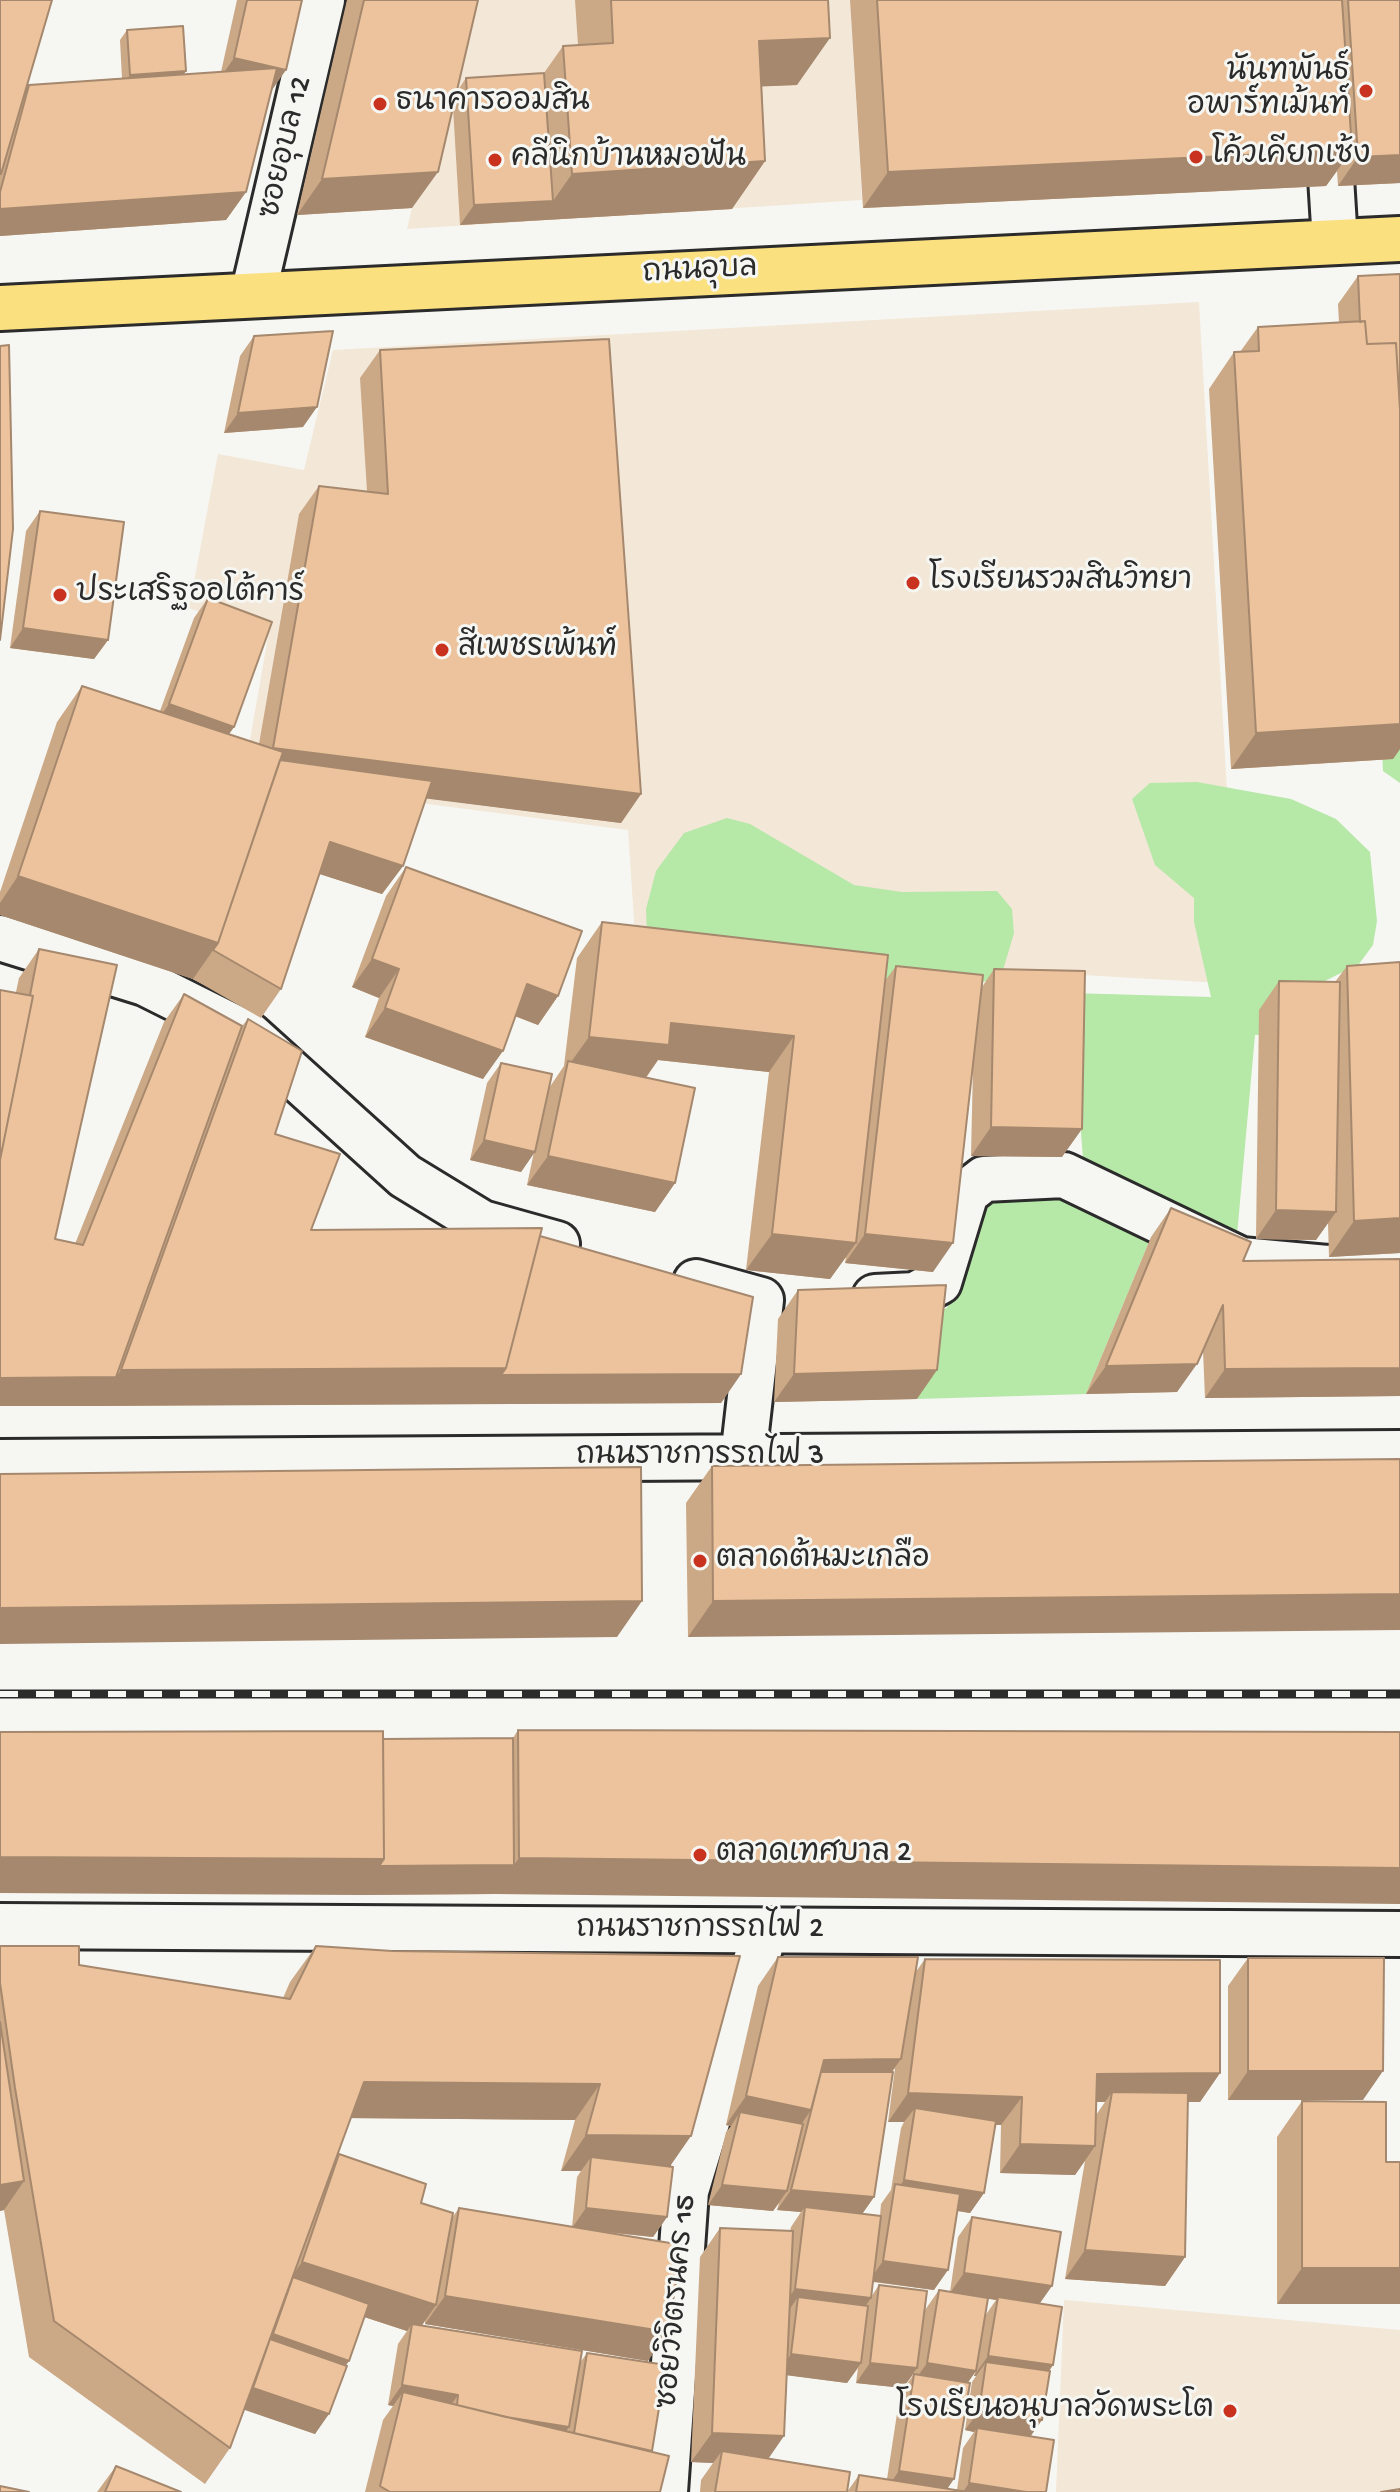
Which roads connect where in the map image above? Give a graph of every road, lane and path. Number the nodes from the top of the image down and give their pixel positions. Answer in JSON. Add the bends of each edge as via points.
{"nodes":[{"id":1,"x":322,"y":0,"type":"edge"},
{"id":2,"x":1320,"y":0,"type":"edge"},
{"id":3,"x":1400,"y":239,"type":"edge"},
{"id":4,"x":1335,"y":242,"type":"junction"},
{"id":5,"x":253,"y":295,"type":"junction"},
{"id":6,"x":0,"y":308,"type":"edge"},
{"id":7,"x":0,"y":938,"type":"edge"},
{"id":8,"x":599,"y":1256,"type":"edge"},
{"id":9,"x":1400,"y":1264,"type":"edge"},
{"id":10,"x":658,"y":1272,"type":"edge"},
{"id":11,"x":761,"y":1300,"type":"junction"},
{"id":12,"x":1400,"y":1453,"type":"edge"},
{"id":13,"x":743,"y":1458,"type":"junction"},
{"id":14,"x":0,"y":1462,"type":"edge"},
{"id":15,"x":0,"y":1926,"type":"edge"},
{"id":16,"x":765,"y":1931,"type":"junction"},
{"id":17,"x":1400,"y":1934,"type":"edge"},
{"id":18,"x":636,"y":2251,"type":"edge"},
{"id":19,"x":680,"y":2257,"type":"junction"},
{"id":20,"x":665,"y":2492,"type":"edge"}],
"edges":[{"from":1,"to":5,"type":"street","name":"ซอยอุบล 12"},
{"from":2,"to":4,"type":"street"},
{"from":3,"to":4,"type":"main road","name":"ถนนอุบล"},
{"from":4,"to":5,"type":"main road","name":"ถนนอุบล"},
{"from":5,"to":6,"type":"main road","name":"ถนนอุบล"},
{"from":7,"to":8,"type":"street","via":[[145,983],[249,1035],[405,1176],[482,1223]]},
{"from":9,"to":11,"type":"street","via":[[1327,1268],[1241,1260],[1064,1175],[984,1179],[966,1193],[939,1282],[915,1295]]},
{"from":10,"to":11,"type":"street"},
{"from":11,"to":13,"type":"street"},
{"from":12,"to":13,"type":"street","name":"ถนนราชการรถไฟ 3"},
{"from":13,"to":14,"type":"street","name":"ถนนราชการรถไฟ 3"},
{"from":15,"to":16,"type":"street","name":"ถนนราชการรถไฟ 2"},
{"from":16,"to":17,"type":"street","name":"ถนนราชการรถไฟ 2"},
{"from":16,"to":19,"type":"street","name":"ซอยวิจิตรนคร 15","via":[[686,2191]]},
{"from":18,"to":19,"type":"street"},
{"from":19,"to":20,"type":"street","name":"ซอยวิจิตรนคร 15"}]}
